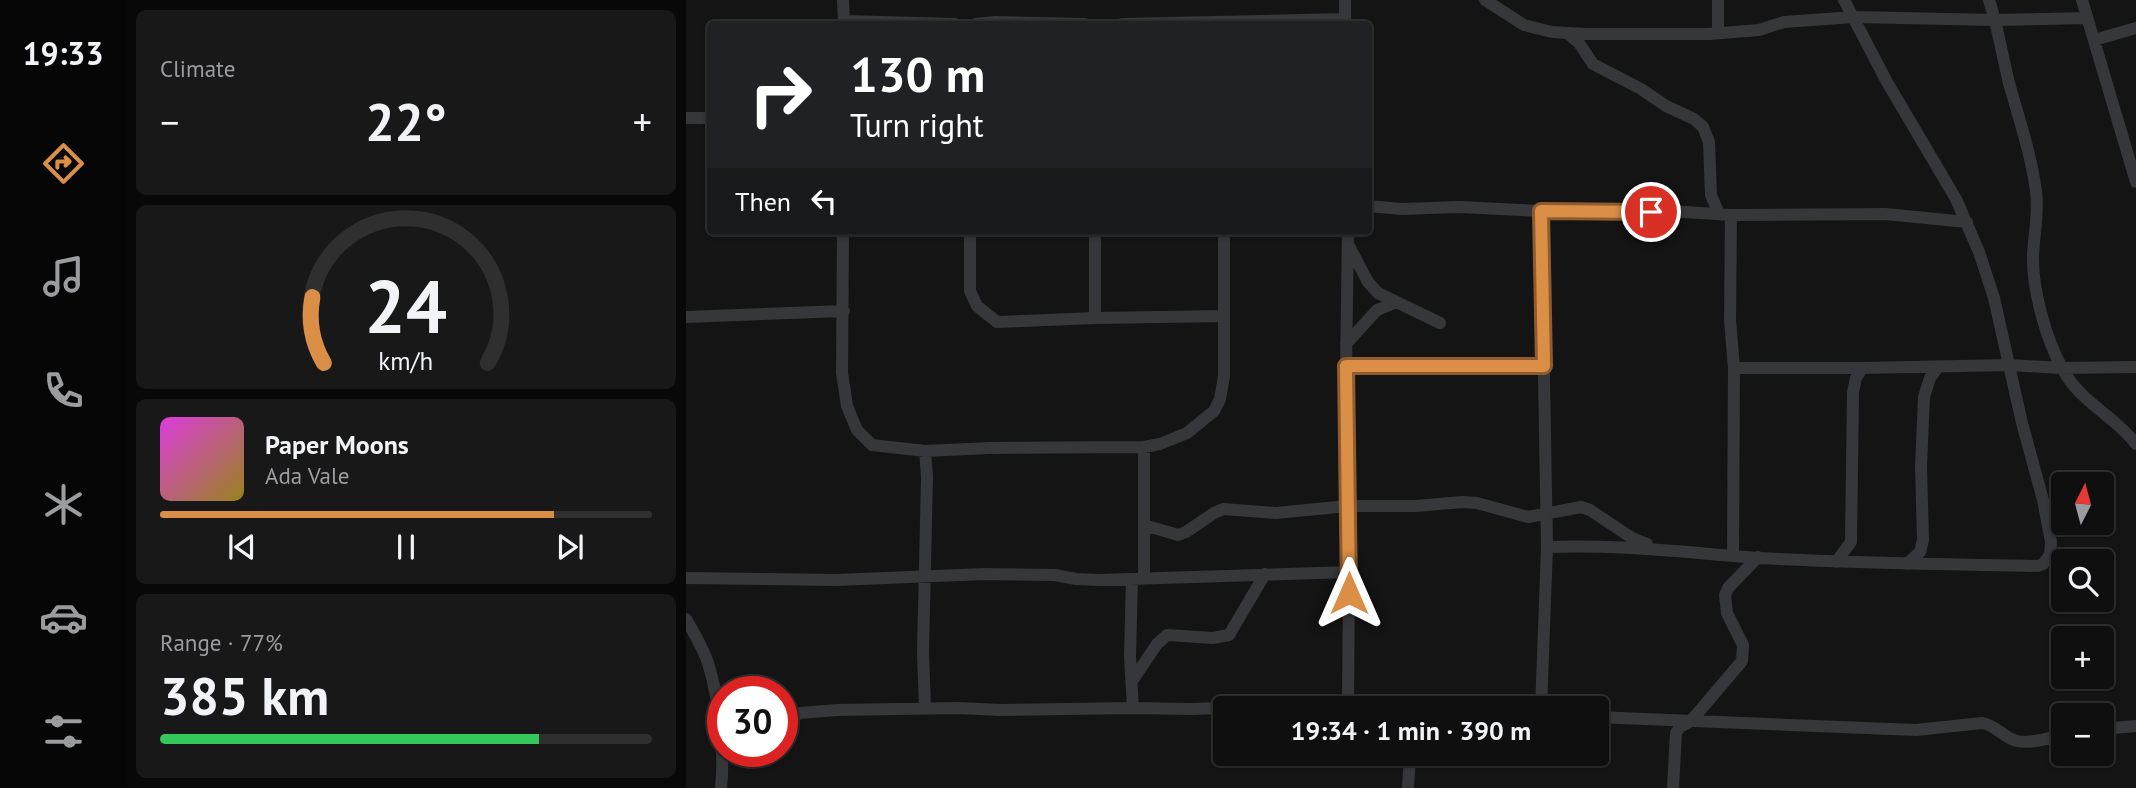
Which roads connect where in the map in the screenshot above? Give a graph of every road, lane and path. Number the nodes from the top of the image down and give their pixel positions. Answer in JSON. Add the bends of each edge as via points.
{"nodes":[{"id":1,"x":843,"y":0,"type":"edge"},
{"id":2,"x":1485,"y":0,"type":"edge"},
{"id":3,"x":1718,"y":0,"type":"edge"},
{"id":4,"x":1844,"y":0,"type":"edge"},
{"id":5,"x":1989,"y":0,"type":"edge"},
{"id":6,"x":2082,"y":0,"type":"edge"},
{"id":7,"x":1347,"y":11,"type":"edge"},
{"id":8,"x":1854,"y":17,"type":"junction"},
{"id":9,"x":2087,"y":18,"type":"junction"},
{"id":10,"x":1994,"y":20,"type":"junction"},
{"id":11,"x":844,"y":21,"type":"edge"},
{"id":12,"x":1240,"y":21,"type":"edge"},
{"id":13,"x":2136,"y":28,"type":"edge"},
{"id":14,"x":1566,"y":33,"type":"junction"},
{"id":15,"x":1718,"y":33,"type":"junction"},
{"id":16,"x":2094,"y":40,"type":"junction"},
{"id":17,"x":686,"y":118,"type":"edge"},
{"id":18,"x":707,"y":118,"type":"edge"},
{"id":19,"x":2136,"y":182,"type":"edge"},
{"id":20,"x":1372,"y":206,"type":"edge"},
{"id":21,"x":1541,"y":211,"type":"junction"},
{"id":22,"x":1725,"y":214,"type":"junction"},
{"id":23,"x":1967,"y":222,"type":"junction"},
{"id":24,"x":843,"y":235,"type":"edge"},
{"id":25,"x":970,"y":235,"type":"edge"},
{"id":26,"x":1095,"y":235,"type":"edge"},
{"id":27,"x":1224,"y":235,"type":"edge"},
{"id":28,"x":1348,"y":237,"type":"edge"},
{"id":29,"x":1397,"y":302,"type":"junction"},
{"id":30,"x":844,"y":311,"type":"junction"},
{"id":31,"x":1224,"y":316,"type":"junction"},
{"id":32,"x":686,"y":317,"type":"edge"},
{"id":33,"x":1095,"y":318,"type":"junction"},
{"id":34,"x":1440,"y":323,"type":"dead end"},
{"id":35,"x":1346,"y":344,"type":"junction"},
{"id":36,"x":2008,"y":365,"type":"junction"},
{"id":37,"x":1346,"y":366,"type":"junction"},
{"id":38,"x":1544,"y":366,"type":"junction"},
{"id":39,"x":1938,"y":367,"type":"junction"},
{"id":40,"x":2136,"y":367,"type":"edge"},
{"id":41,"x":1734,"y":368,"type":"junction"},
{"id":42,"x":1862,"y":368,"type":"junction"},
{"id":43,"x":2062,"y":368,"type":"junction"},
{"id":44,"x":2136,"y":444,"type":"edge"},
{"id":45,"x":1144,"y":446,"type":"junction"},
{"id":46,"x":925,"y":451,"type":"junction"},
{"id":47,"x":1348,"y":506,"type":"junction"},
{"id":48,"x":1547,"y":514,"type":"junction"},
{"id":49,"x":1144,"y":525,"type":"junction"},
{"id":50,"x":1547,"y":547,"type":"junction"},
{"id":51,"x":1668,"y":550,"type":"junction"},
{"id":52,"x":1732,"y":556,"type":"junction"},
{"id":53,"x":1758,"y":558,"type":"junction"},
{"id":54,"x":1836,"y":562,"type":"junction"},
{"id":55,"x":1907,"y":564,"type":"junction"},
{"id":56,"x":1349,"y":572,"type":"junction"},
{"id":57,"x":1265,"y":574,"type":"junction"},
{"id":58,"x":686,"y":578,"type":"edge"},
{"id":59,"x":924,"y":578,"type":"junction"},
{"id":60,"x":1138,"y":578,"type":"junction"},
{"id":61,"x":686,"y":619,"type":"edge"},
{"id":62,"x":710,"y":676,"type":"edge"},
{"id":63,"x":1132,"y":681,"type":"junction"},
{"id":64,"x":1348,"y":696,"type":"edge"},
{"id":65,"x":1541,"y":696,"type":"edge"},
{"id":66,"x":925,"y":708,"type":"junction"},
{"id":67,"x":1133,"y":708,"type":"junction"},
{"id":68,"x":1213,"y":708,"type":"edge"},
{"id":69,"x":798,"y":714,"type":"edge"},
{"id":70,"x":1609,"y":718,"type":"edge"},
{"id":71,"x":1691,"y":721,"type":"junction"},
{"id":72,"x":2136,"y":726,"type":"edge"},
{"id":73,"x":2114,"y":728,"type":"edge"},
{"id":74,"x":2051,"y":738,"type":"edge"},
{"id":75,"x":1409,"y":766,"type":"edge"},
{"id":76,"x":722,"y":767,"type":"edge"},
{"id":77,"x":721,"y":788,"type":"edge"},
{"id":78,"x":1408,"y":788,"type":"edge"},
{"id":79,"x":1673,"y":788,"type":"edge"}],
"edges":[{"from":1,"to":11,"type":"street"},
{"from":2,"to":14,"type":"street","via":[[1524,25]]},
{"from":3,"to":15,"type":"street"},
{"from":4,"to":8,"type":"street"},
{"from":5,"to":10,"type":"street"},
{"from":6,"to":9,"type":"street"},
{"from":7,"to":12,"type":"street"},
{"from":8,"to":10,"type":"street"},
{"from":8,"to":15,"type":"street"},
{"from":8,"to":23,"type":"street"},
{"from":9,"to":10,"type":"street"},
{"from":9,"to":16,"type":"street"},
{"from":10,"to":43,"type":"street","via":[[2036,192],[2033,256],[2038,298]]},
{"from":13,"to":16,"type":"street"},
{"from":14,"to":15,"type":"street"},
{"from":14,"to":22,"type":"street","via":[[1593,64],[1703,127],[1710,150],[1711,195]]},
{"from":16,"to":19,"type":"street"},
{"from":17,"to":18,"type":"street"},
{"from":20,"to":21,"type":"street"},
{"from":21,"to":22,"type":"street"},
{"from":21,"to":38,"type":"street"},
{"from":22,"to":23,"type":"street","via":[[1885,214]]},
{"from":22,"to":41,"type":"street"},
{"from":23,"to":36,"type":"street","via":[[1994,298]]},
{"from":24,"to":30,"type":"street"},
{"from":25,"to":33,"type":"street","via":[[970,291],[989,317],[997,321]]},
{"from":26,"to":33,"type":"street"},
{"from":27,"to":31,"type":"street"},
{"from":28,"to":29,"type":"street","via":[[1372,287]]},
{"from":28,"to":35,"type":"street"},
{"from":29,"to":34,"type":"street"},
{"from":29,"to":35,"type":"street","via":[[1377,310]]},
{"from":30,"to":32,"type":"street"},
{"from":30,"to":46,"type":"street","via":[[842,373],[856,429],[872,445]]},
{"from":31,"to":33,"type":"street"},
{"from":31,"to":45,"type":"street","via":[[1224,376],[1217,405],[1187,433]]},
{"from":35,"to":37,"type":"street"},
{"from":36,"to":39,"type":"street"},
{"from":36,"to":43,"type":"street"},
{"from":36,"to":55,"type":"street","via":[[2043,500],[2050,555],[2038,566]]},
{"from":37,"to":38,"type":"street"},
{"from":37,"to":47,"type":"street"},
{"from":38,"to":48,"type":"street"},
{"from":39,"to":42,"type":"street"},
{"from":39,"to":55,"type":"street","via":[[1924,397],[1923,540],[1920,552]]},
{"from":40,"to":43,"type":"street"},
{"from":41,"to":42,"type":"street"},
{"from":41,"to":52,"type":"street"},
{"from":42,"to":54,"type":"street","via":[[1853,391],[1851,542]]},
{"from":43,"to":44,"type":"street","via":[[2084,398]]},
{"from":45,"to":46,"type":"street"},
{"from":45,"to":49,"type":"street"},
{"from":46,"to":59,"type":"street"},
{"from":47,"to":48,"type":"street","via":[[1462,502],[1522,516]]},
{"from":47,"to":49,"type":"street","via":[[1276,513],[1223,509],[1178,534]]},
{"from":47,"to":56,"type":"street"},
{"from":48,"to":50,"type":"street"},
{"from":48,"to":51,"type":"street","via":[[1581,507],[1632,538]]},
{"from":49,"to":60,"type":"street"},
{"from":50,"to":51,"type":"street"},
{"from":50,"to":65,"type":"street"},
{"from":51,"to":52,"type":"street"},
{"from":52,"to":53,"type":"street"},
{"from":53,"to":54,"type":"street"},
{"from":53,"to":71,"type":"street","via":[[1725,595],[1727,613],[1743,645],[1742,661]]},
{"from":54,"to":55,"type":"street"},
{"from":56,"to":57,"type":"street"},
{"from":56,"to":64,"type":"street"},
{"from":57,"to":60,"type":"street"},
{"from":57,"to":63,"type":"street","via":[[1229,635],[1167,635]]},
{"from":58,"to":59,"type":"street"},
{"from":59,"to":60,"type":"street","via":[[985,574]]},
{"from":59,"to":66,"type":"street"},
{"from":60,"to":63,"type":"street"},
{"from":61,"to":62,"type":"street"},
{"from":63,"to":67,"type":"street"},
{"from":66,"to":67,"type":"street"},
{"from":66,"to":69,"type":"street"},
{"from":67,"to":68,"type":"street"},
{"from":70,"to":71,"type":"street"},
{"from":71,"to":74,"type":"street","via":[[1916,730],[1982,723],[2017,741]]},
{"from":71,"to":79,"type":"street","via":[[1676,733]]},
{"from":72,"to":73,"type":"street"},
{"from":75,"to":78,"type":"street"},
{"from":76,"to":77,"type":"street"}]}
